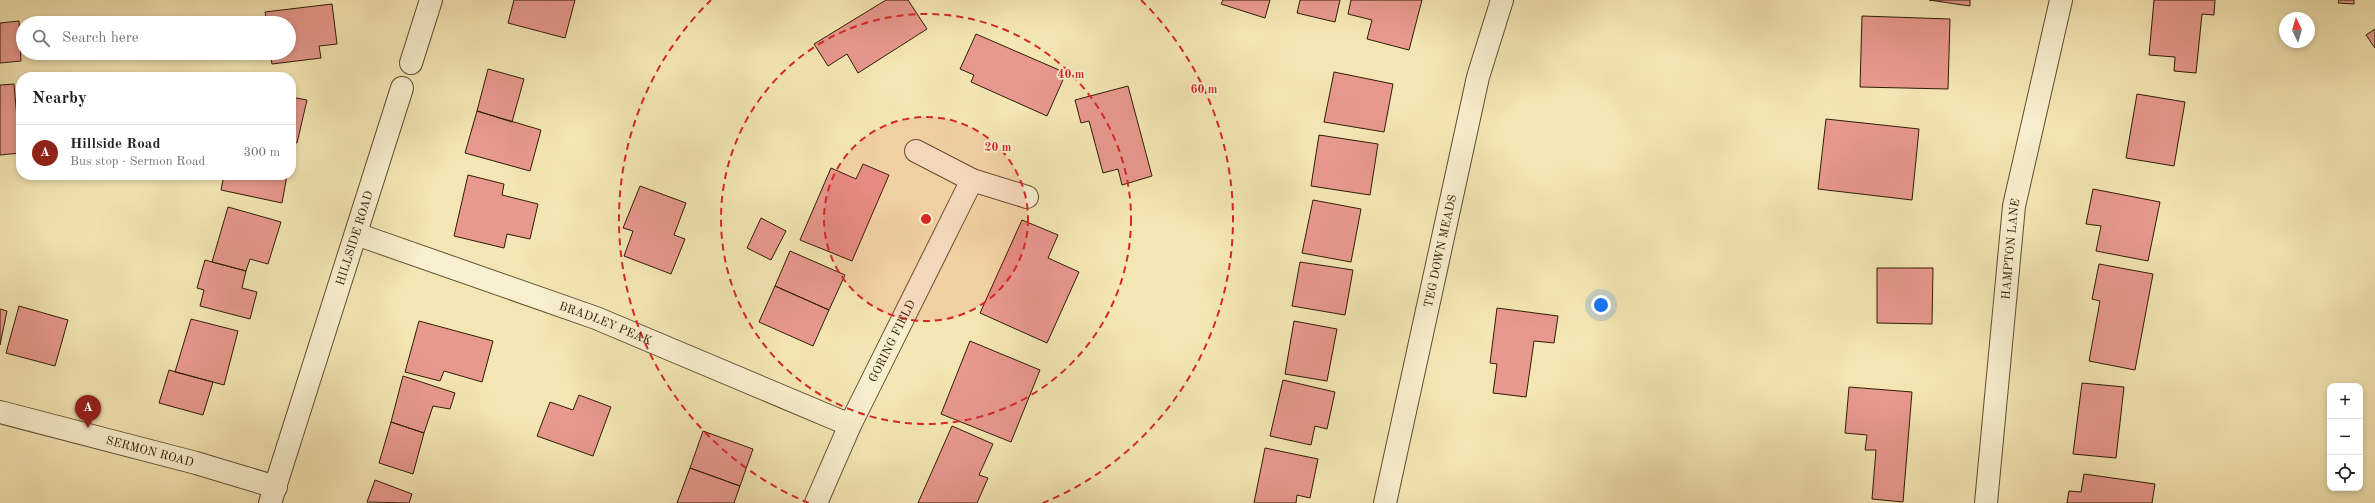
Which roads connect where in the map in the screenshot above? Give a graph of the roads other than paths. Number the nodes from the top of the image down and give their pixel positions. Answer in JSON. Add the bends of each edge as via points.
{"nodes":[{"id":1,"x":432,"y":0,"type":"edge"},
{"id":2,"x":1502,"y":0,"type":"edge"},
{"id":3,"x":2061,"y":0,"type":"edge"},
{"id":4,"x":411,"y":63,"type":"dead end"},
{"id":5,"x":402,"y":88,"type":"dead end"},
{"id":6,"x":916,"y":151,"type":"dead end"},
{"id":7,"x":972,"y":180,"type":"junction"},
{"id":8,"x":1027,"y":197,"type":"dead end"},
{"id":9,"x":356,"y":234,"type":"junction"},
{"id":10,"x":0,"y":412,"type":"edge"},
{"id":11,"x":850,"y":425,"type":"junction"},
{"id":12,"x":273,"y":495,"type":"edge"},
{"id":13,"x":816,"y":503,"type":"edge"},
{"id":14,"x":1385,"y":503,"type":"edge"},
{"id":15,"x":1986,"y":503,"type":"edge"}],
"edges":[{"from":1,"to":4,"type":"street"},
{"from":2,"to":14,"type":"street","name":"TEG DOWN MEADS","via":[[1478,77]]},
{"from":3,"to":15,"type":"street","name":"HAMPTON LANE","via":[[2014,206]]},
{"from":5,"to":9,"type":"street","name":"HILLSIDE ROAD"},
{"from":6,"to":7,"type":"street"},
{"from":7,"to":8,"type":"street"},
{"from":7,"to":11,"type":"street","name":"GORING FIELD"},
{"from":9,"to":11,"type":"street","name":"BRADLEY PEAK","via":[[596,318]]},
{"from":9,"to":12,"type":"street","name":"HILLSIDE ROAD"},
{"from":10,"to":12,"type":"street","name":"SERMON ROAD","via":[[196,463]]},
{"from":11,"to":13,"type":"street","name":"GORING FIELD"}]}
